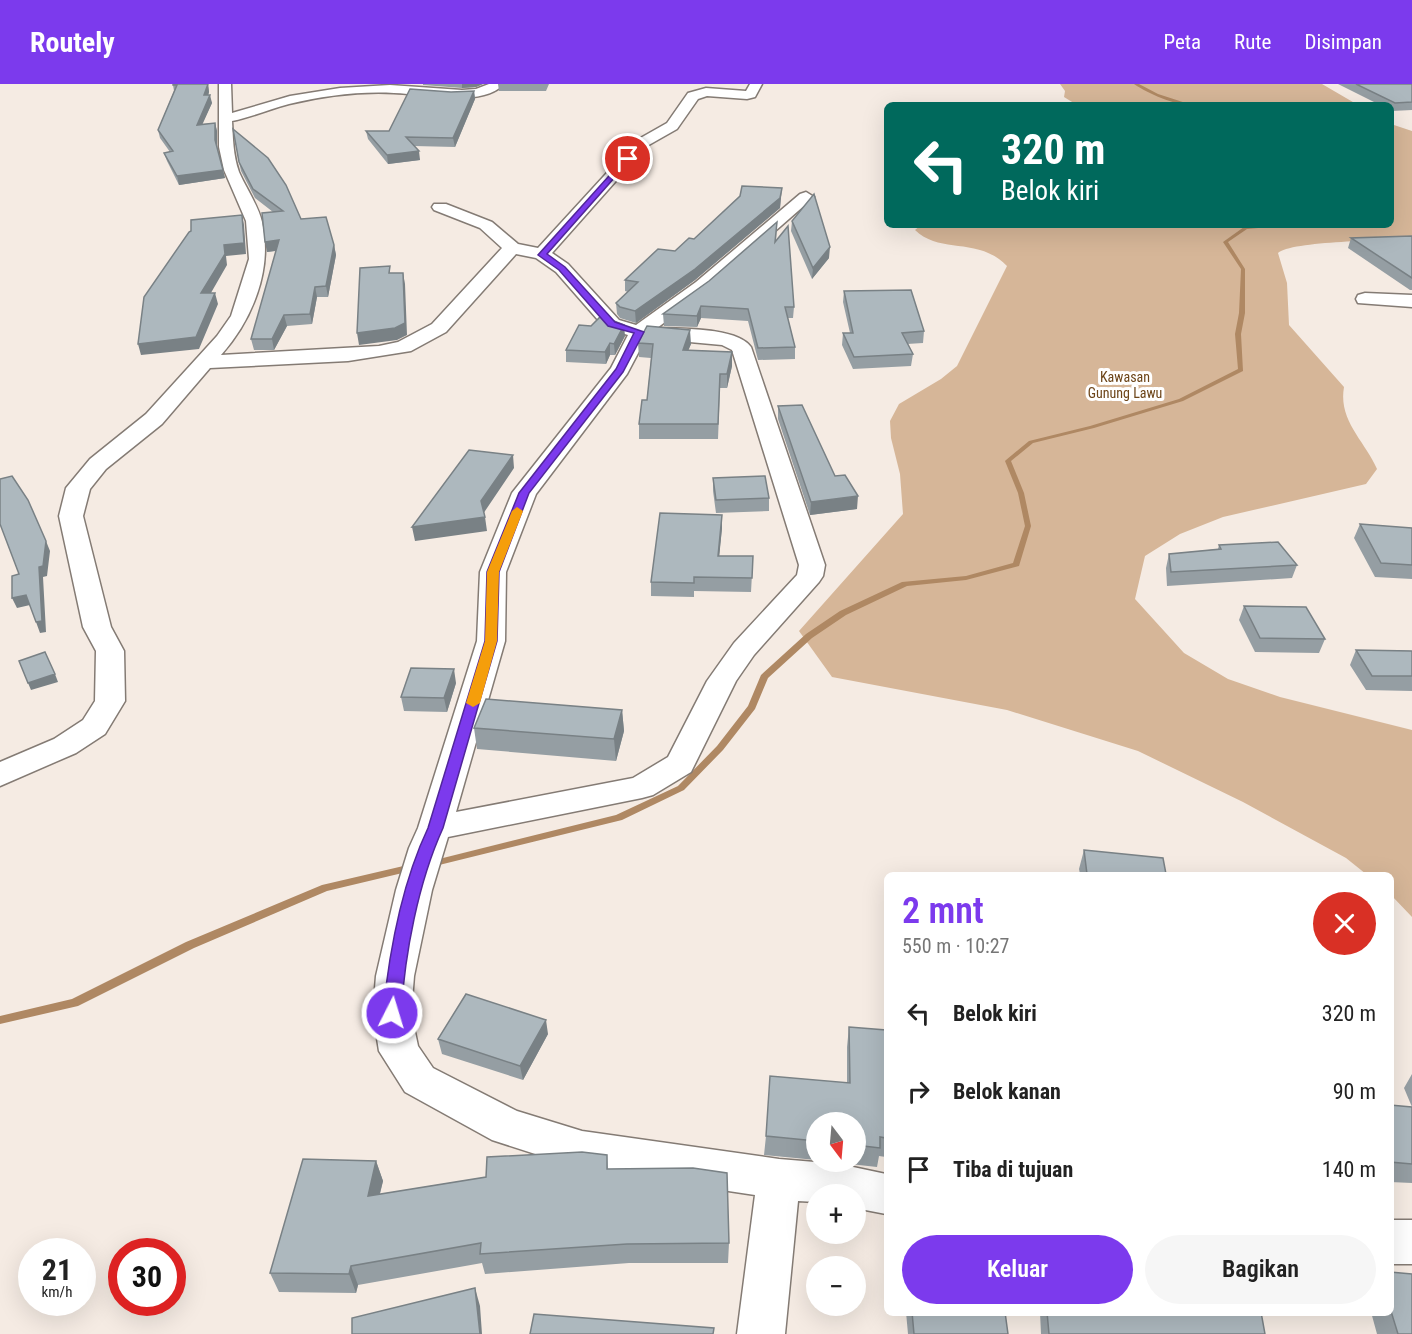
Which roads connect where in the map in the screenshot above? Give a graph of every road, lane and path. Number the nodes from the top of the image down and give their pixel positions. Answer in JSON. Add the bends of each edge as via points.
{"nodes":[{"id":1,"x":225,"y":84,"type":"edge"},
{"id":2,"x":498,"y":84,"type":"edge"},
{"id":3,"x":756,"y":84,"type":"edge"},
{"id":4,"x":225,"y":118,"type":"junction"},
{"id":5,"x":806,"y":197,"type":"dead end"},
{"id":6,"x":440,"y":207,"type":"dead end"},
{"id":7,"x":512,"y":248,"type":"junction"},
{"id":8,"x":542,"y":255,"type":"junction"},
{"id":9,"x":1365,"y":299,"type":"dead end"},
{"id":10,"x":1412,"y":301,"type":"edge"},
{"id":11,"x":639,"y":332,"type":"junction"},
{"id":12,"x":205,"y":362,"type":"junction"},
{"id":13,"x":0,"y":775,"type":"edge"},
{"id":14,"x":431,"y":838,"type":"junction"},
{"id":15,"x":779,"y":1179,"type":"junction"},
{"id":16,"x":884,"y":1194,"type":"edge"},
{"id":17,"x":1394,"y":1242,"type":"edge"},
{"id":18,"x":1412,"y":1242,"type":"edge"},
{"id":19,"x":761,"y":1334,"type":"edge"}],
"edges":[{"from":1,"to":4,"type":"street"},
{"from":2,"to":4,"type":"street","via":[[488,91],[473,93],[387,89],[321,94]]},
{"from":3,"to":8,"type":"street","via":[[751,94],[706,92],[693,96],[672,126],[642,143]]},
{"from":4,"to":12,"type":"street","via":[[231,170],[255,221],[258,259],[240,316]]},
{"from":5,"to":11,"type":"street","via":[[702,286]]},
{"from":6,"to":7,"type":"street","via":[[486,225]]},
{"from":7,"to":8,"type":"street"},
{"from":7,"to":12,"type":"street","via":[[439,328],[404,347],[348,355]]},
{"from":8,"to":11,"type":"street","via":[[562,268],[612,324]]},
{"from":9,"to":10,"type":"street"},
{"from":11,"to":14,"type":"street","via":[[620,370],[524,493],[493,572],[491,641]]},
{"from":11,"to":14,"type":"street","via":[[727,339],[741,347],[812,565],[810,576],[744,649],[722,681],[680,764],[642,788]]},
{"from":12,"to":13,"type":"street","via":[[154,419],[98,464],[78,488],[71,516],[97,627],[110,651],[110,701],[94,727],[75,740]]},
{"from":14,"to":15,"type":"street","via":[[414,890],[395,976],[392,1013],[399,1051],[419,1080],[507,1127],[582,1150]]},
{"from":15,"to":16,"type":"street"},
{"from":15,"to":19,"type":"street"},
{"from":17,"to":18,"type":"street"}]}
